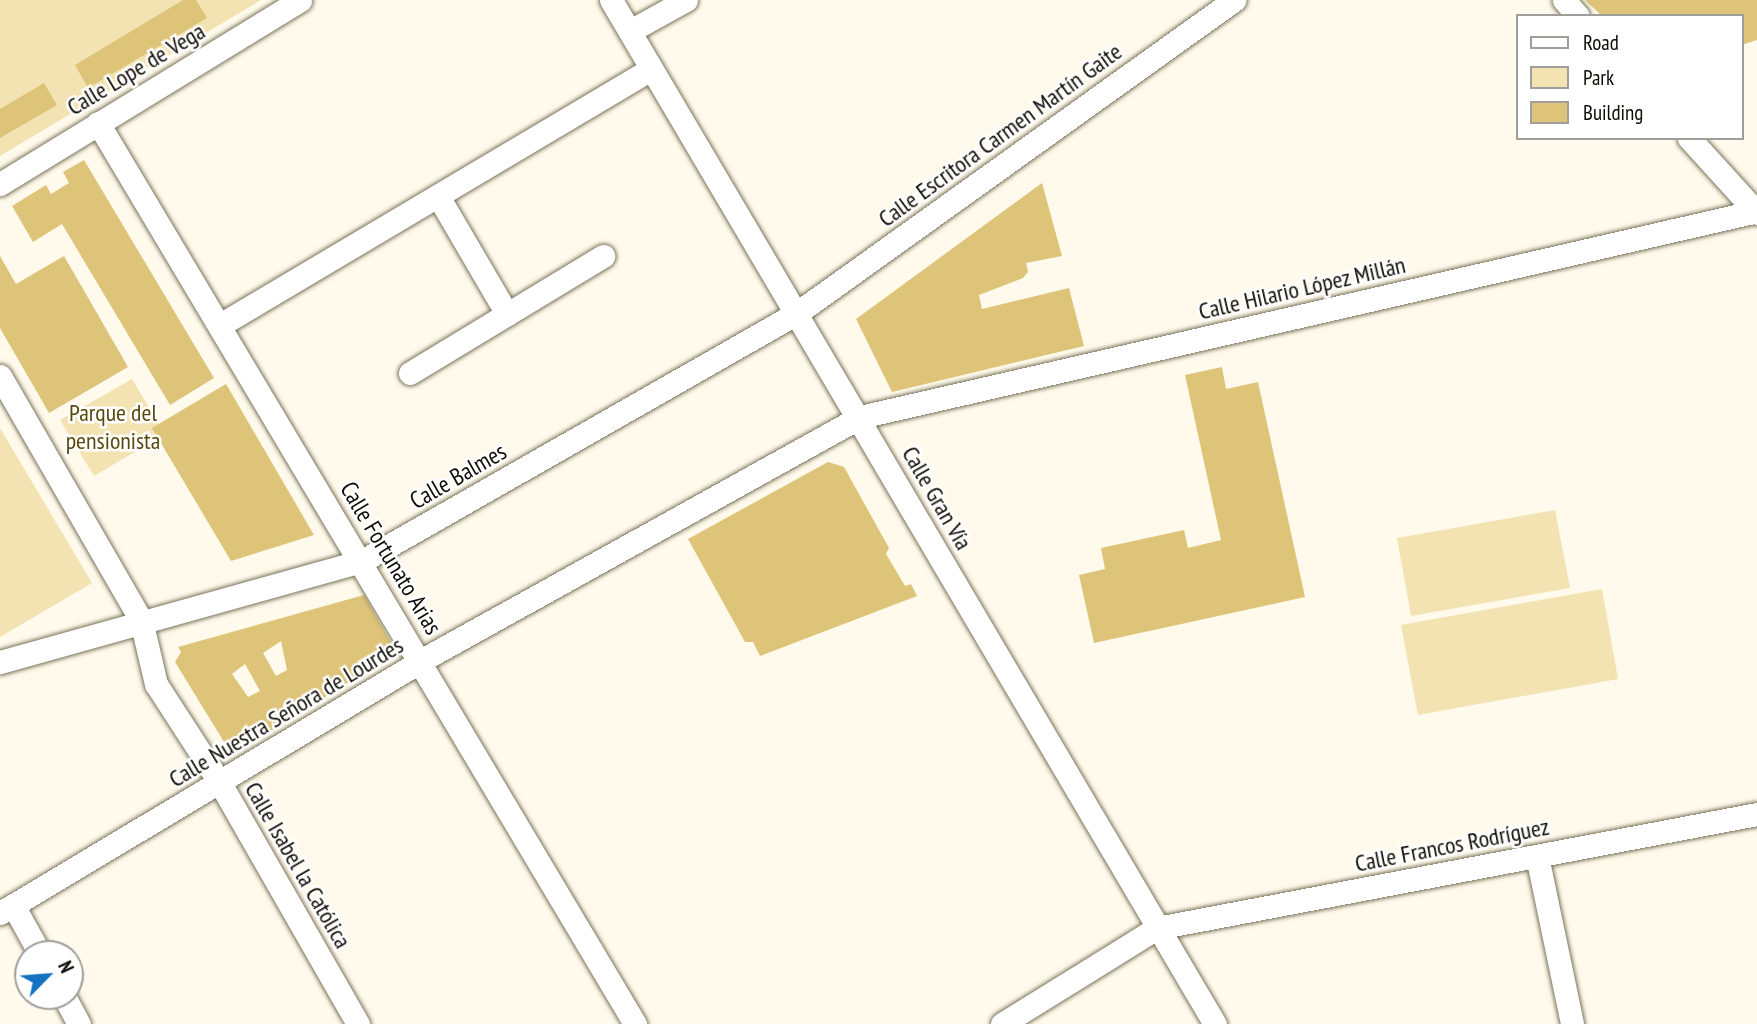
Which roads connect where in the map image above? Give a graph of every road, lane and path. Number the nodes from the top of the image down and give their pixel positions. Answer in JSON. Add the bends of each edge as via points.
{"nodes":[{"id":1,"x":300,"y":0,"type":"edge"},
{"id":2,"x":611,"y":0,"type":"edge"},
{"id":3,"x":686,"y":0,"type":"edge"},
{"id":4,"x":1234,"y":0,"type":"edge"},
{"id":5,"x":1564,"y":0,"type":"edge"},
{"id":6,"x":1576,"y":14,"type":"edge"},
{"id":7,"x":630,"y":31,"type":"junction"},
{"id":8,"x":652,"y":69,"type":"junction"},
{"id":9,"x":98,"y":123,"type":"junction"},
{"id":10,"x":1691,"y":140,"type":"edge"},
{"id":11,"x":0,"y":184,"type":"edge"},
{"id":12,"x":438,"y":196,"type":"junction"},
{"id":13,"x":1756,"y":211,"type":"edge"},
{"id":14,"x":603,"y":256,"type":"dead end"},
{"id":15,"x":797,"y":313,"type":"junction"},
{"id":16,"x":507,"y":314,"type":"junction"},
{"id":17,"x":220,"y":325,"type":"junction"},
{"id":18,"x":410,"y":373,"type":"dead end"},
{"id":19,"x":0,"y":376,"type":"edge"},
{"id":20,"x":860,"y":417,"type":"junction"},
{"id":21,"x":362,"y":562,"type":"junction"},
{"id":22,"x":141,"y":620,"type":"junction"},
{"id":23,"x":422,"y":660,"type":"junction"},
{"id":24,"x":0,"y":662,"type":"edge"},
{"id":25,"x":220,"y":783,"type":"junction"},
{"id":26,"x":1757,"y":814,"type":"edge"},
{"id":27,"x":1537,"y":856,"type":"junction"},
{"id":28,"x":7,"y":909,"type":"edge"},
{"id":29,"x":1157,"y":928,"type":"junction"},
{"id":30,"x":30,"y":940,"type":"edge"},
{"id":31,"x":358,"y":1024,"type":"edge"},
{"id":32,"x":635,"y":1024,"type":"edge"},
{"id":33,"x":1002,"y":1024,"type":"edge"},
{"id":34,"x":1215,"y":1024,"type":"edge"},
{"id":35,"x":1572,"y":1024,"type":"edge"}],
"edges":[{"from":1,"to":9,"type":"street","name":"Calle Lope de Vega"},
{"from":2,"to":7,"type":"street","name":"Calle Gran Vía"},
{"from":3,"to":7,"type":"street"},
{"from":4,"to":15,"type":"street","name":"Calle Escritora Carmen Martín Gaite"},
{"from":5,"to":6,"type":"street"},
{"from":7,"to":8,"type":"street","name":"Calle Gran Vía"},
{"from":8,"to":12,"type":"street"},
{"from":8,"to":15,"type":"street","name":"Calle Gran Vía"},
{"from":9,"to":11,"type":"street","name":"Calle Lope de Vega"},
{"from":9,"to":17,"type":"street","name":"Calle Fortunato Arias"},
{"from":10,"to":13,"type":"street"},
{"from":12,"to":16,"type":"street"},
{"from":12,"to":17,"type":"street"},
{"from":13,"to":20,"type":"street","name":"Calle Hilario López Millán"},
{"from":14,"to":16,"type":"street"},
{"from":15,"to":20,"type":"street","name":"Calle Gran Vía"},
{"from":15,"to":21,"type":"street","name":"Calle Balmes"},
{"from":16,"to":18,"type":"street"},
{"from":17,"to":21,"type":"street","name":"Calle Fortunato Arias"},
{"from":19,"to":22,"type":"street","name":"Calle Isabel la Católica"},
{"from":20,"to":23,"type":"street","name":"Calle Nuestra Señora de Lourdes"},
{"from":20,"to":29,"type":"street","name":"Calle Gran Vía"},
{"from":21,"to":22,"type":"street","name":"Calle Balmes"},
{"from":21,"to":23,"type":"street","name":"Calle Fortunato Arias"},
{"from":22,"to":24,"type":"street","name":"Calle Balmes"},
{"from":22,"to":25,"type":"street","name":"Calle Isabel la Católica","via":[[156,684]]},
{"from":23,"to":25,"type":"street","name":"Calle Nuestra Señora de Lourdes"},
{"from":23,"to":32,"type":"street","name":"Calle Fortunato Arias"},
{"from":25,"to":28,"type":"street","name":"Calle Nuestra Señora de Lourdes"},
{"from":25,"to":31,"type":"street","name":"Calle Isabel la Católica"},
{"from":26,"to":27,"type":"street","name":"Calle Francos Rodríguez"},
{"from":27,"to":29,"type":"street","name":"Calle Francos Rodríguez"},
{"from":27,"to":35,"type":"street"},
{"from":28,"to":30,"type":"street"},
{"from":29,"to":33,"type":"street"},
{"from":29,"to":34,"type":"street","name":"Calle Gran Vía"}]}
